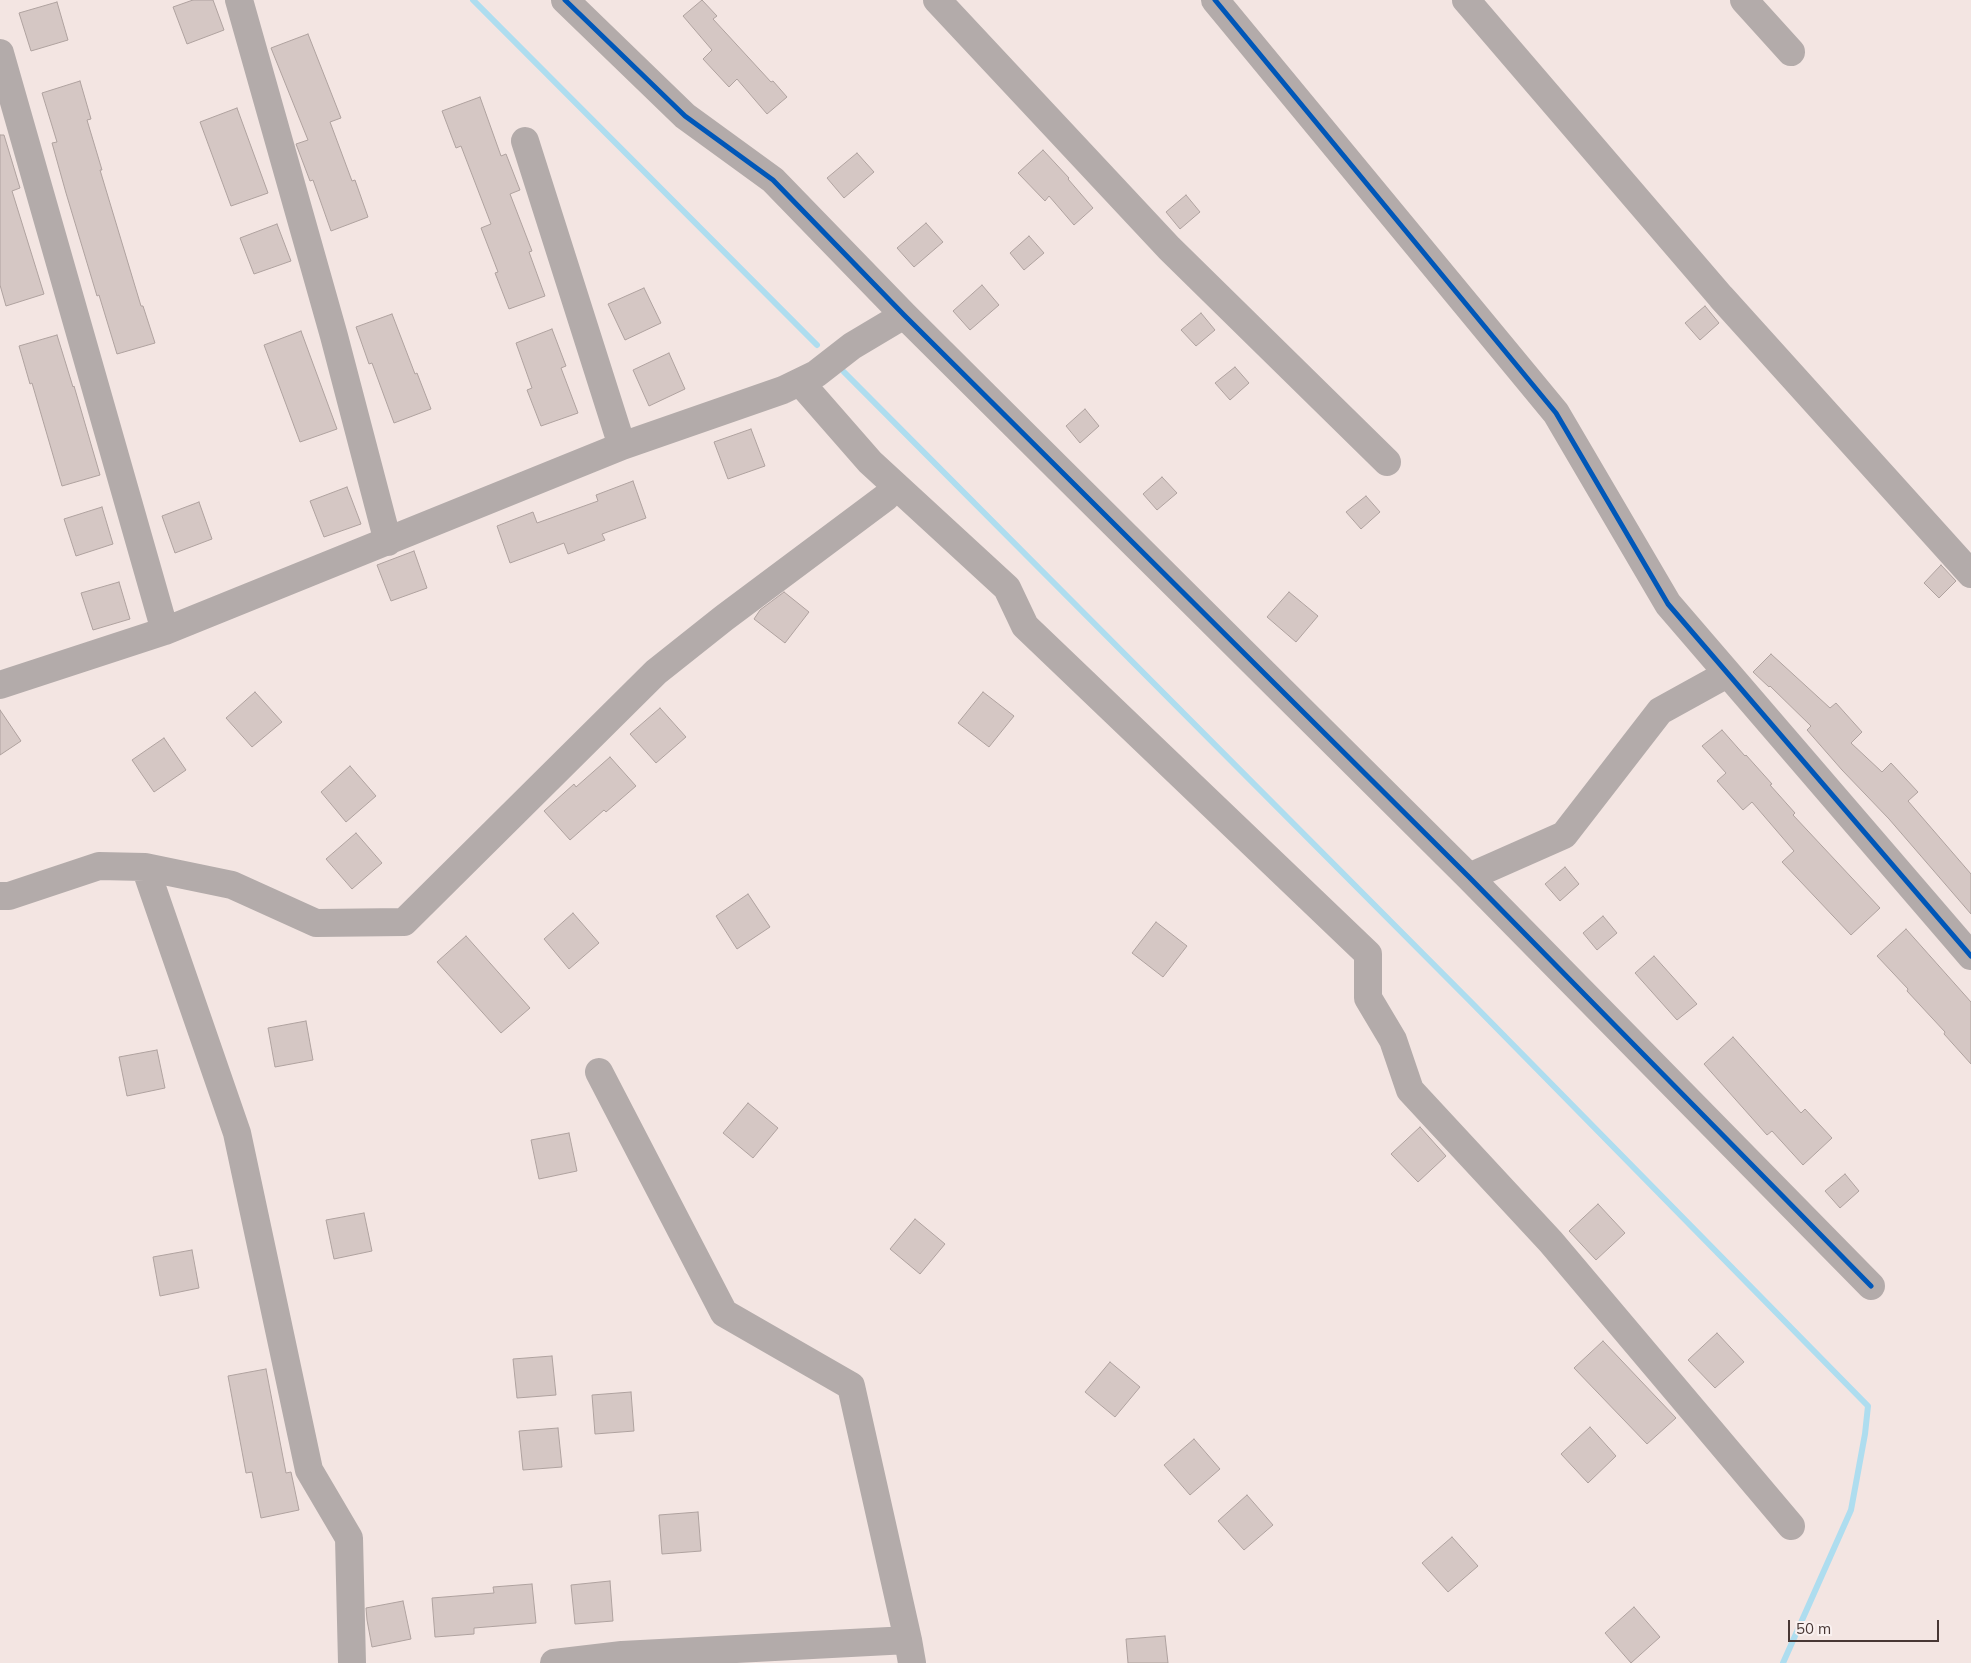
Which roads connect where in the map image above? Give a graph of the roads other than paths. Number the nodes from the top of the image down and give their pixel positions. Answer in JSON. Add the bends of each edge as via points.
{"nodes":[{"id":1,"x":239,"y":0,"type":"edge"},
{"id":2,"x":565,"y":0,"type":"edge"},
{"id":3,"x":937,"y":0,"type":"edge"},
{"id":4,"x":1214,"y":0,"type":"edge"},
{"id":5,"x":1466,"y":0,"type":"edge"},
{"id":6,"x":1744,"y":0,"type":"edge"},
{"id":7,"x":1791,"y":52,"type":"dead end"},
{"id":8,"x":0,"y":53,"type":"edge"},
{"id":9,"x":525,"y":141,"type":"dead end"},
{"id":10,"x":904,"y":315,"type":"junction"},
{"id":11,"x":800,"y":382,"type":"junction"},
{"id":12,"x":622,"y":446,"type":"junction"},
{"id":13,"x":1387,"y":462,"type":"dead end"},
{"id":14,"x":886,"y":497,"type":"dead end"},
{"id":15,"x":388,"y":542,"type":"junction"},
{"id":16,"x":1971,"y":574,"type":"edge"},
{"id":17,"x":165,"y":631,"type":"junction"},
{"id":18,"x":1727,"y":674,"type":"junction"},
{"id":19,"x":0,"y":685,"type":"edge"},
{"id":20,"x":145,"y":867,"type":"junction"},
{"id":21,"x":1469,"y":877,"type":"junction"},
{"id":22,"x":0,"y":896,"type":"edge"},
{"id":23,"x":1971,"y":956,"type":"edge"},
{"id":24,"x":599,"y":1072,"type":"dead end"},
{"id":25,"x":1871,"y":1286,"type":"dead end"},
{"id":26,"x":1791,"y":1526,"type":"dead end"},
{"id":27,"x":910,"y":1651,"type":"edge"},
{"id":28,"x":352,"y":1663,"type":"edge"},
{"id":29,"x":554,"y":1663,"type":"edge"}],
"edges":[{"from":1,"to":15,"type":"street","via":[[334,336]]},
{"from":2,"to":10,"type":"street","via":[[685,116],[773,180]]},
{"from":3,"to":13,"type":"street","via":[[1168,248]]},
{"from":4,"to":18,"type":"street","via":[[1556,413],[1668,604]]},
{"from":5,"to":16,"type":"street","via":[[1721,297]]},
{"from":6,"to":7,"type":"street"},
{"from":8,"to":17,"type":"street"},
{"from":9,"to":12,"type":"street"},
{"from":10,"to":11,"type":"street"},
{"from":10,"to":21,"type":"street"},
{"from":11,"to":12,"type":"street"},
{"from":11,"to":26,"type":"street","via":[[870,462],[1007,588],[1026,626],[1368,954],[1368,998],[1393,1040],[1410,1090],[1551,1242]]},
{"from":12,"to":15,"type":"street"},
{"from":14,"to":20,"type":"street","via":[[656,672],[404,922],[316,923],[232,885]]},
{"from":15,"to":17,"type":"street"},
{"from":17,"to":19,"type":"street"},
{"from":18,"to":21,"type":"street","via":[[1660,711],[1564,835]]},
{"from":18,"to":23,"type":"street"},
{"from":20,"to":22,"type":"street","via":[[98,866],[9,896]]},
{"from":20,"to":28,"type":"street","via":[[237,1133],[309,1470],[349,1538]]},
{"from":21,"to":25,"type":"street"},
{"from":24,"to":27,"type":"street","via":[[724,1313],[851,1386]]},
{"from":27,"to":29,"type":"street","via":[[622,1655]]}]}
